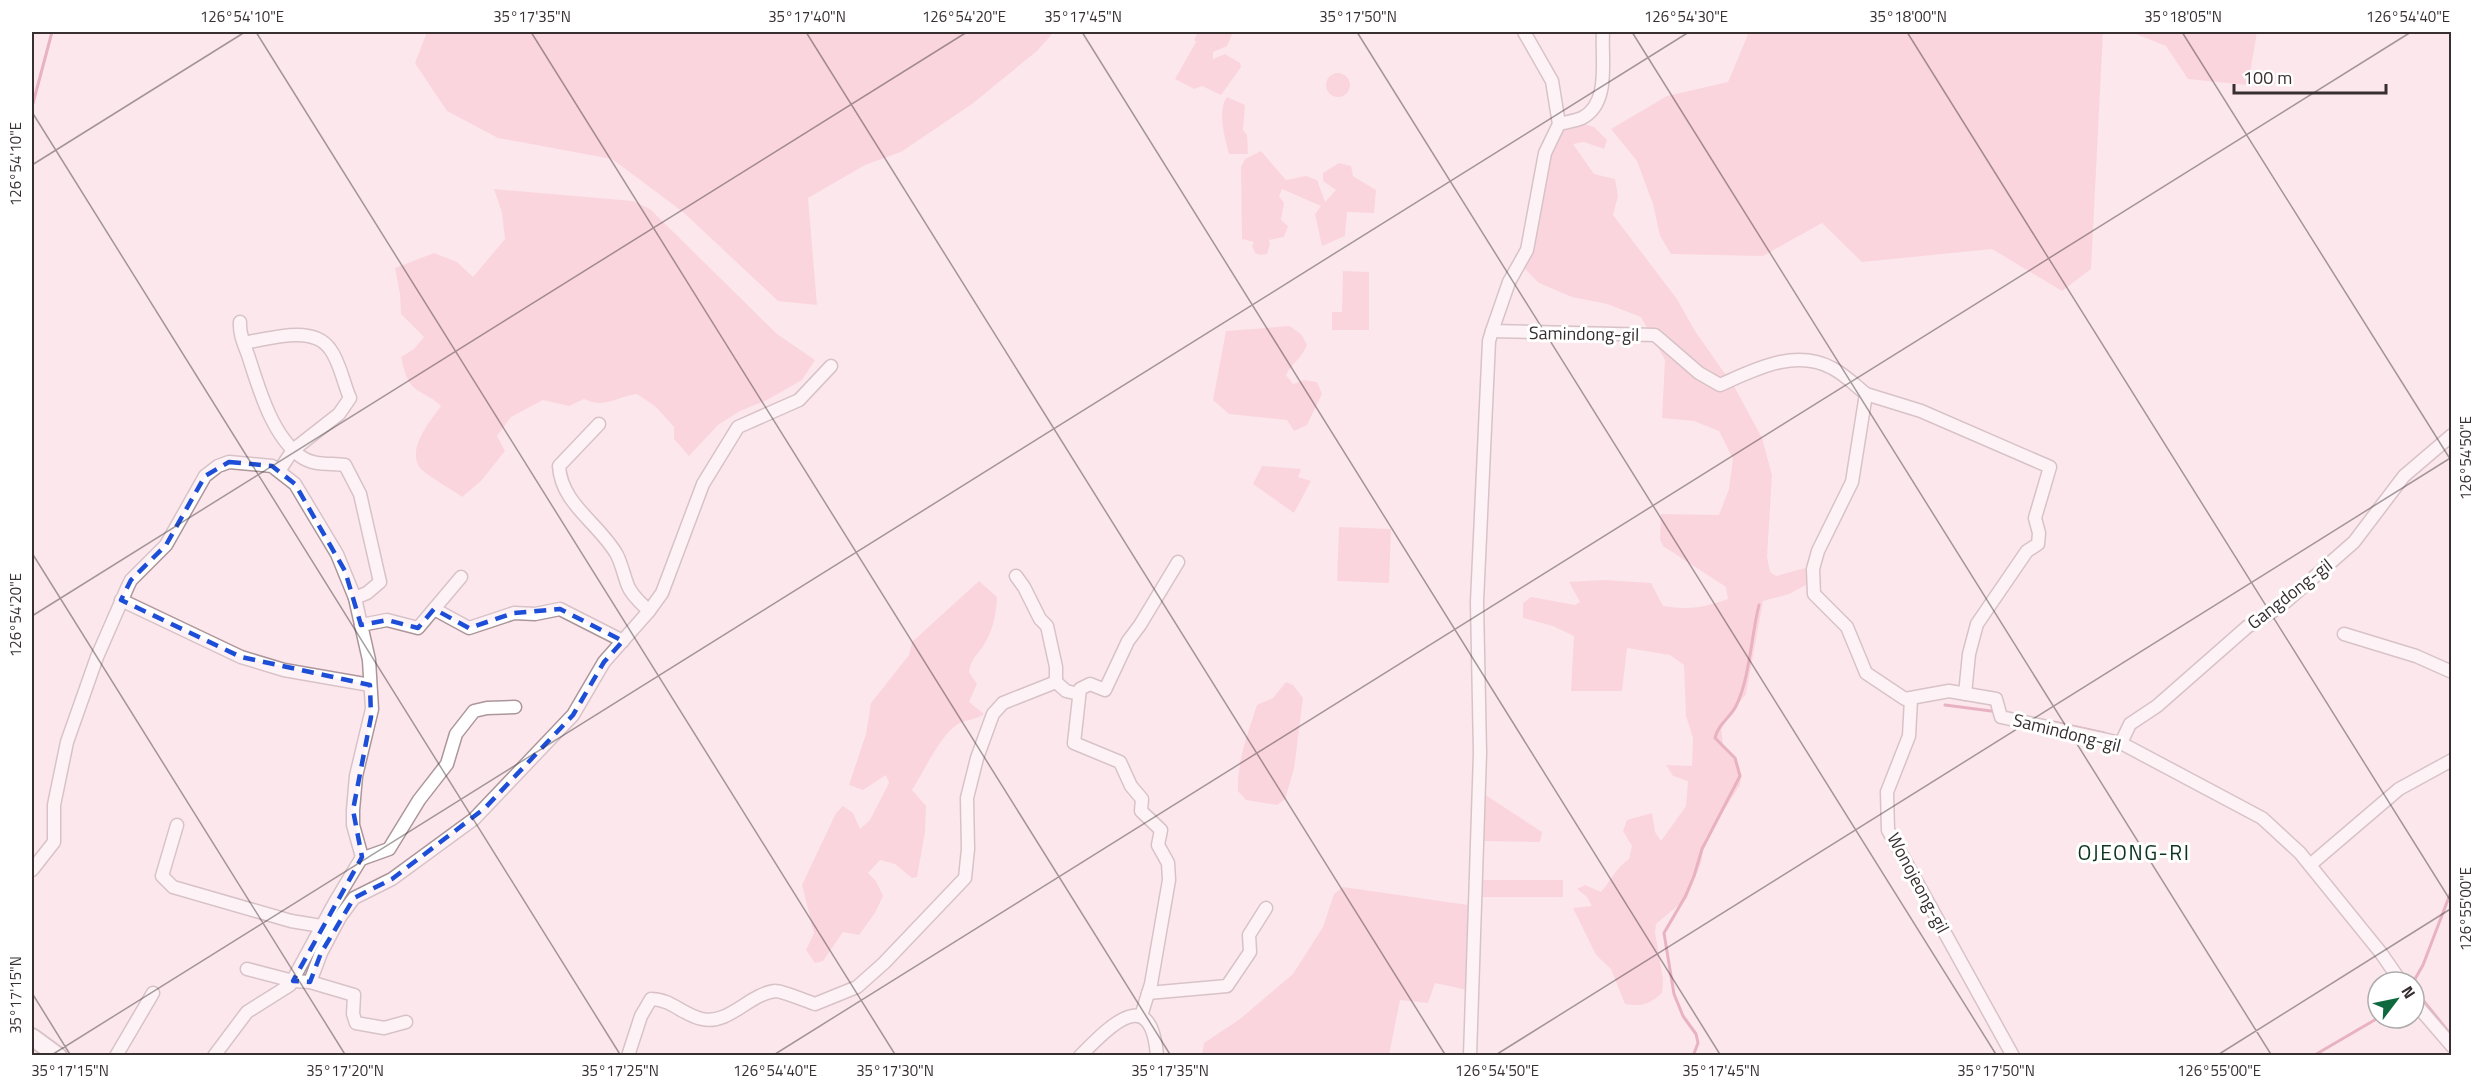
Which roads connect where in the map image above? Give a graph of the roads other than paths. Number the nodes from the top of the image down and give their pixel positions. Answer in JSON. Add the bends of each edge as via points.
{"nodes":[{"id":1,"x":1524,"y":32,"type":"edge"},
{"id":2,"x":1603,"y":32,"type":"edge"},
{"id":3,"x":1559,"y":124,"type":"junction"},
{"id":4,"x":240,"y":322,"type":"dead end"},
{"id":5,"x":1492,"y":332,"type":"junction"},
{"id":6,"x":244,"y":343,"type":"junction"},
{"id":7,"x":831,"y":366,"type":"dead end"},
{"id":8,"x":1866,"y":394,"type":"junction"},
{"id":9,"x":599,"y":424,"type":"dead end"},
{"id":10,"x":2451,"y":435,"type":"edge"},
{"id":11,"x":293,"y":450,"type":"junction"},
{"id":12,"x":279,"y":471,"type":"junction"},
{"id":13,"x":1178,"y":562,"type":"dead end"},
{"id":14,"x":461,"y":576,"type":"dead end"},
{"id":15,"x":1016,"y":576,"type":"dead end"},
{"id":16,"x":355,"y":598,"type":"junction"},
{"id":17,"x":122,"y":600,"type":"junction"},
{"id":18,"x":434,"y":609,"type":"junction"},
{"id":19,"x":649,"y":611,"type":"junction"},
{"id":20,"x":361,"y":624,"type":"junction"},
{"id":21,"x":2344,"y":634,"type":"dead end"},
{"id":22,"x":623,"y":641,"type":"junction"},
{"id":23,"x":2451,"y":672,"type":"edge"},
{"id":24,"x":1056,"y":682,"type":"junction"},
{"id":25,"x":370,"y":684,"type":"junction"},
{"id":26,"x":1079,"y":694,"type":"junction"},
{"id":27,"x":1965,"y":694,"type":"junction"},
{"id":28,"x":1911,"y":699,"type":"junction"},
{"id":29,"x":515,"y":707,"type":"dead end"},
{"id":30,"x":2121,"y":743,"type":"junction"},
{"id":31,"x":2451,"y":760,"type":"edge"},
{"id":32,"x":177,"y":825,"type":"dead end"},
{"id":33,"x":361,"y":859,"type":"junction"},
{"id":34,"x":2310,"y":865,"type":"junction"},
{"id":35,"x":32,"y":870,"type":"edge"},
{"id":36,"x":1266,"y":908,"type":"dead end"},
{"id":37,"x":321,"y":926,"type":"junction"},
{"id":38,"x":247,"y":969,"type":"dead end"},
{"id":39,"x":2393,"y":970,"type":"edge"},
{"id":40,"x":293,"y":981,"type":"junction"},
{"id":41,"x":310,"y":982,"type":"junction"},
{"id":42,"x":153,"y":993,"type":"dead end"},
{"id":43,"x":1148,"y":993,"type":"junction"},
{"id":44,"x":1141,"y":1016,"type":"junction"},
{"id":45,"x":2426,"y":1016,"type":"edge"},
{"id":46,"x":406,"y":1022,"type":"dead end"},
{"id":47,"x":32,"y":1037,"type":"edge"},
{"id":48,"x":2451,"y":1046,"type":"edge"},
{"id":49,"x":58,"y":1056,"type":"edge"},
{"id":50,"x":116,"y":1056,"type":"edge"},
{"id":51,"x":214,"y":1056,"type":"edge"},
{"id":52,"x":628,"y":1056,"type":"edge"},
{"id":53,"x":1080,"y":1056,"type":"edge"},
{"id":54,"x":1157,"y":1056,"type":"edge"},
{"id":55,"x":1470,"y":1056,"type":"edge"},
{"id":56,"x":2013,"y":1056,"type":"edge"}],
"edges":[{"from":1,"to":3,"type":"street","via":[[1552,81]]},
{"from":2,"to":3,"type":"street","via":[[1602,89],[1596,107],[1581,118]]},
{"from":3,"to":5,"type":"street","via":[[1545,153],[1527,250],[1509,282]]},
{"from":4,"to":6,"type":"street"},
{"from":5,"to":8,"type":"street","name":"Samindong-gil","via":[[1655,336],[1699,373],[1720,385],[1770,363],[1804,360],[1832,368]]},
{"from":5,"to":55,"type":"street","via":[[1477,602],[1480,753]]},
{"from":6,"to":11,"type":"street","via":[[265,406]]},
{"from":6,"to":11,"type":"street","via":[[298,335],[323,342],[330,349],[350,398],[339,414]]},
{"from":7,"to":19,"type":"street","via":[[799,400],[750,420],[735,431],[703,484],[662,593]]},
{"from":8,"to":27,"type":"street","via":[[1921,411],[2050,466],[2035,518],[2038,543],[2027,551],[1977,624]]},
{"from":8,"to":28,"type":"street","via":[[1852,482],[1818,551],[1813,569],[1814,594],[1847,627],[1866,673],[1905,699]]},
{"from":9,"to":19,"type":"street","via":[[559,466],[560,474],[577,507],[618,556],[629,589]]},
{"from":10,"to":30,"type":"street","name":"Gangdong-gil","via":[[2404,476],[2354,542],[2281,606],[2247,627],[2157,706],[2130,724]]},
{"from":11,"to":12,"type":"street"},
{"from":11,"to":16,"type":"street","via":[[310,462],[345,465],[360,494],[380,582]]},
{"from":12,"to":16,"type":"street","via":[[295,484],[326,534]]},
{"from":12,"to":17,"type":"street","via":[[272,466],[233,462],[209,472],[166,545],[131,580]]},
{"from":13,"to":26,"type":"street","via":[[1128,641],[1105,690],[1090,684]]},
{"from":14,"to":18,"type":"street"},
{"from":15,"to":24,"type":"street","via":[[1047,626]]},
{"from":16,"to":20,"type":"street"},
{"from":17,"to":25,"type":"street","via":[[241,657],[284,670]]},
{"from":17,"to":35,"type":"street","via":[[67,742],[54,799],[54,842]]},
{"from":18,"to":20,"type":"street","via":[[418,628],[387,620]]},
{"from":18,"to":22,"type":"street","via":[[469,628],[514,613],[560,609]]},
{"from":19,"to":22,"type":"street"},
{"from":20,"to":25,"type":"street"},
{"from":21,"to":23,"type":"street","via":[[2416,656]]},
{"from":22,"to":41,"type":"street","via":[[604,662],[573,715],[485,808],[392,879],[349,903]]},
{"from":24,"to":26,"type":"street","via":[[1066,691]]},
{"from":24,"to":52,"type":"street","via":[[1004,703],[993,714],[967,798],[965,878],[857,987],[815,1004],[777,991],[718,1018],[702,1020],[662,999],[651,999]]},
{"from":25,"to":33,"type":"street","via":[[371,717],[352,810]]},
{"from":26,"to":43,"type":"street","via":[[1074,743],[1120,762],[1142,799],[1141,811],[1161,830],[1158,845],[1170,871]]},
{"from":27,"to":28,"type":"street","name":"Samindong-gil","via":[[1949,691]]},
{"from":27,"to":30,"type":"street","name":"Samindong-gil","via":[[1996,699],[2001,717]]},
{"from":28,"to":56,"type":"street","name":"Wonojeong-gil","via":[[1909,736],[1887,792],[1888,830]]},
{"from":29,"to":33,"type":"street","via":[[474,711],[456,734],[447,764],[389,849]]},
{"from":30,"to":34,"type":"street","name":"Samindong-gil","via":[[2262,818]]},
{"from":31,"to":34,"type":"street","via":[[2399,789]]},
{"from":32,"to":37,"type":"street","via":[[162,876],[173,887]]},
{"from":33,"to":37,"type":"street"},
{"from":34,"to":39,"type":"street","name":"Samindong-gil"},
{"from":36,"to":43,"type":"street","via":[[1249,935],[1250,952],[1227,986]]},
{"from":37,"to":40,"type":"street"},
{"from":38,"to":40,"type":"street"},
{"from":40,"to":41,"type":"street"},
{"from":40,"to":51,"type":"street","via":[[247,1012]]},
{"from":41,"to":46,"type":"street","via":[[354,995],[356,1023],[384,1028]]},
{"from":42,"to":50,"type":"street"},
{"from":43,"to":44,"type":"street"},
{"from":44,"to":53,"type":"street","via":[[1119,1020]]},
{"from":44,"to":54,"type":"street","via":[[1152,1029]]},
{"from":45,"to":48,"type":"street"},
{"from":47,"to":49,"type":"street"}]}
